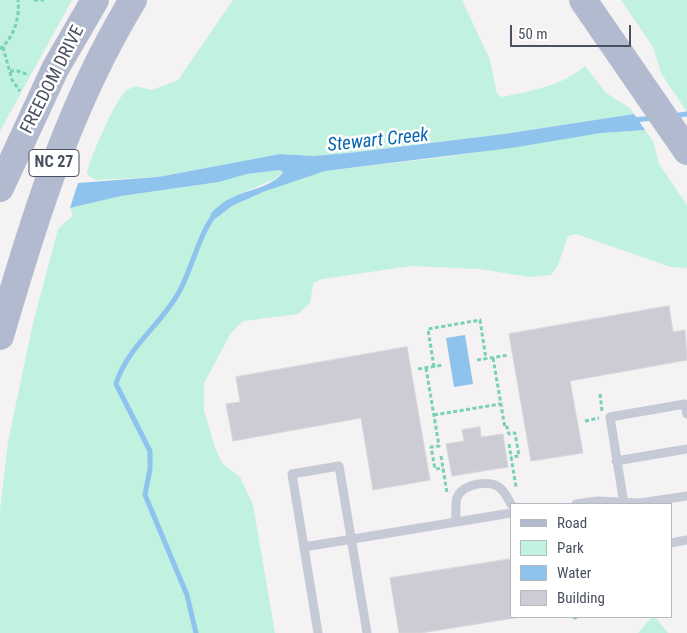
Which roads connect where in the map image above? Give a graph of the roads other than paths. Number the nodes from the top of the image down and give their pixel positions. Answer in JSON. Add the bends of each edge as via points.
{"nodes":[{"id":1,"x":95,"y":0,"type":"edge"},
{"id":2,"x":117,"y":0,"type":"edge"},
{"id":3,"x":133,"y":0,"type":"edge"},
{"id":4,"x":583,"y":0,"type":"edge"},
{"id":5,"x":104,"y":47,"type":"junction"},
{"id":6,"x":680,"y":141,"type":"edge"},
{"id":7,"x":0,"y":188,"type":"edge"},
{"id":8,"x":0,"y":336,"type":"edge"},
{"id":9,"x":687,"y":414,"type":"edge"},
{"id":10,"x":687,"y":449,"type":"edge"},
{"id":11,"x":616,"y":462,"type":"junction"},
{"id":12,"x":687,"y":496,"type":"edge"},
{"id":13,"x":510,"y":503,"type":"edge"},
{"id":14,"x":583,"y":503,"type":"edge"},
{"id":15,"x":623,"y":503,"type":"edge"},
{"id":16,"x":510,"y":513,"type":"edge"},
{"id":17,"x":456,"y":522,"type":"junction"},
{"id":18,"x":351,"y":538,"type":"junction"},
{"id":19,"x":687,"y":540,"type":"edge"},
{"id":20,"x":672,"y":543,"type":"edge"},
{"id":21,"x":304,"y":547,"type":"junction"},
{"id":22,"x":318,"y":633,"type":"edge"},
{"id":23,"x":367,"y":633,"type":"edge"}],
"edges":[{"from":1,"to":7,"type":"main road","name":"FREEDOM DRIVE","number":"NC 27","via":[[55,69]]},
{"from":2,"to":5,"type":"main road","via":[[109,14]]},
{"from":3,"to":5,"type":"main road","name":"FREEDOM DRIVE","number":"NC 27"},
{"from":4,"to":6,"type":"main road"},
{"from":5,"to":8,"type":"main road","name":"FREEDOM DRIVE","number":"NC 27","via":[[53,165]]},
{"from":9,"to":11,"type":"lane","via":[[685,404],[610,417]]},
{"from":10,"to":11,"type":"lane"},
{"from":11,"to":15,"type":"lane"},
{"from":12,"to":15,"type":"lane"},
{"from":13,"to":17,"type":"lane","via":[[499,487],[491,484],[470,486],[457,498]]},
{"from":14,"to":15,"type":"lane"},
{"from":16,"to":17,"type":"lane"},
{"from":17,"to":18,"type":"lane"},
{"from":18,"to":21,"type":"lane"},
{"from":18,"to":21,"type":"lane","via":[[339,466],[292,474]]},
{"from":18,"to":23,"type":"lane"},
{"from":19,"to":20,"type":"lane"},
{"from":21,"to":22,"type":"lane"}]}
